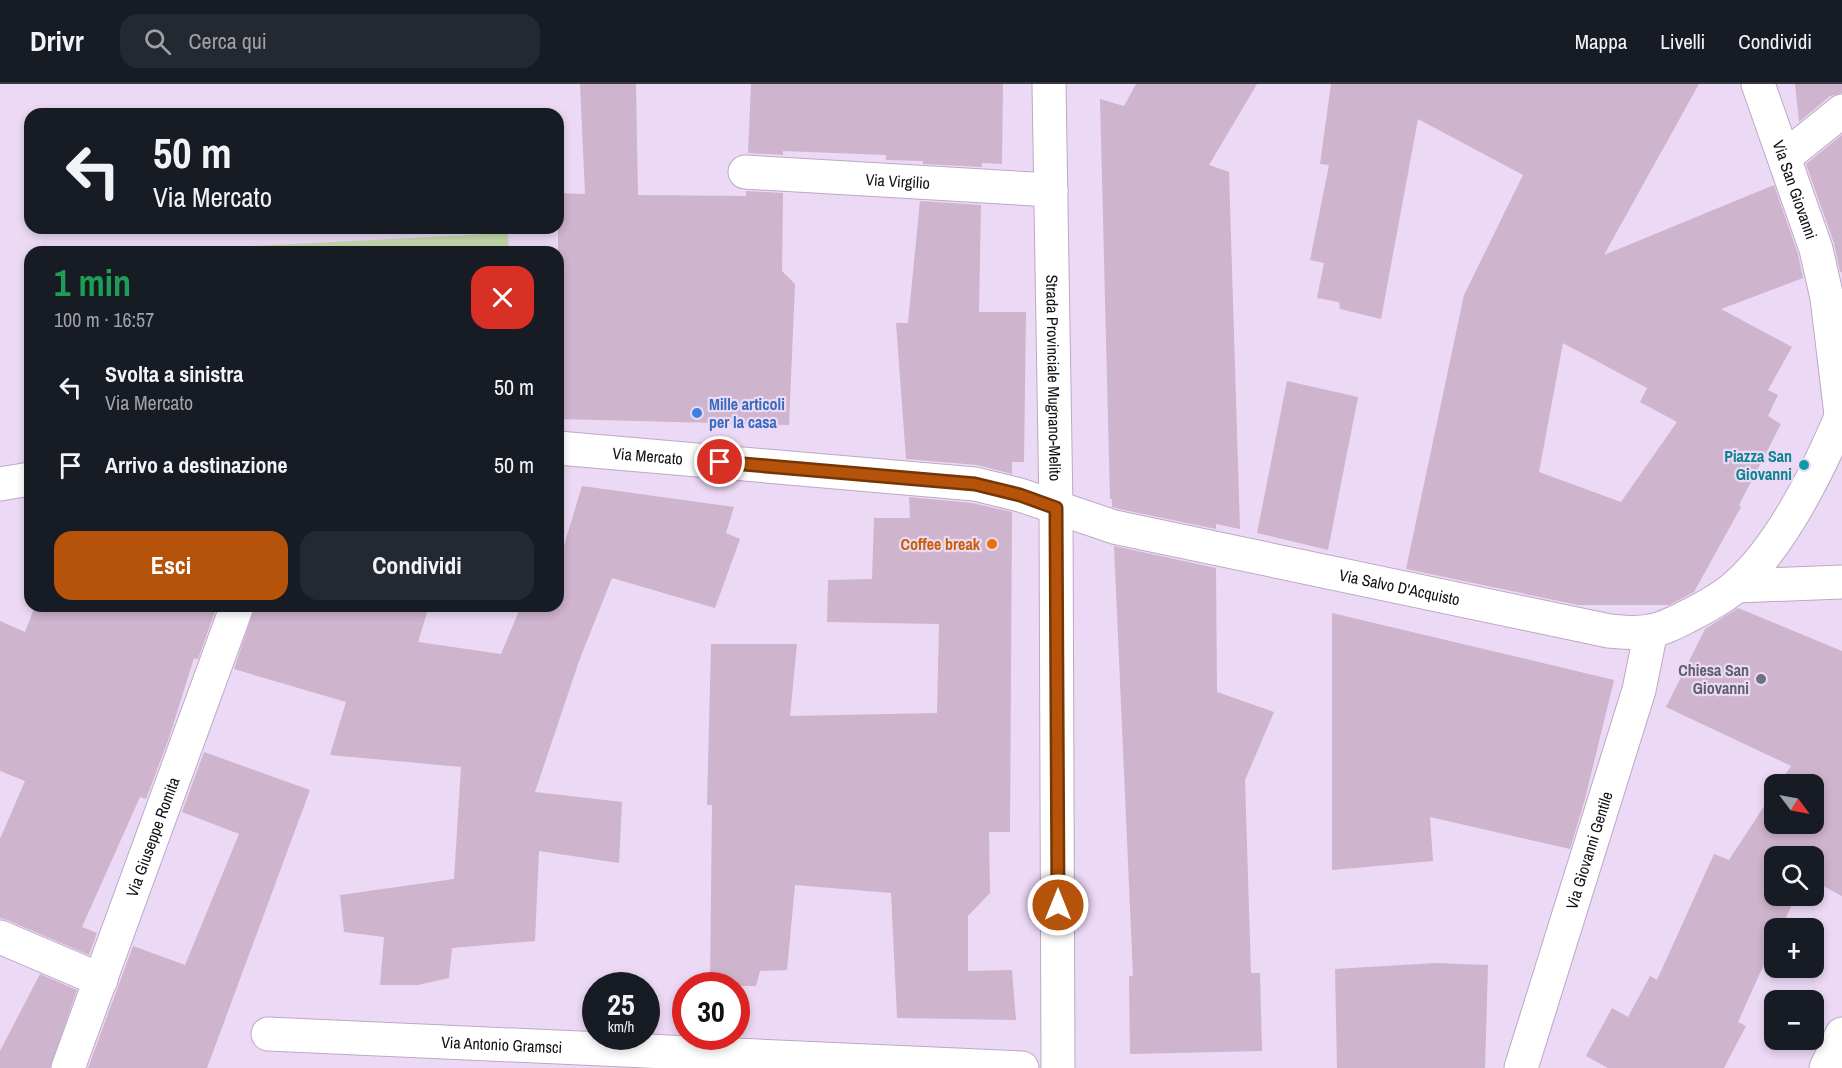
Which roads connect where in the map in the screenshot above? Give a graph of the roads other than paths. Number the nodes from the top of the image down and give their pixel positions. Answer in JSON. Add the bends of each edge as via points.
{"nodes":[{"id":1,"x":1049,"y":84,"type":"edge"},
{"id":2,"x":1758,"y":84,"type":"edge"},
{"id":3,"x":1842,"y":111,"type":"edge"},
{"id":4,"x":1785,"y":157,"type":"junction"},
{"id":5,"x":745,"y":172,"type":"dead end"},
{"id":6,"x":1051,"y":190,"type":"junction"},
{"id":7,"x":1841,"y":420,"type":"edge"},
{"id":8,"x":564,"y":449,"type":"edge"},
{"id":9,"x":24,"y":480,"type":"edge"},
{"id":10,"x":0,"y":484,"type":"edge"},
{"id":11,"x":1056,"y":508,"type":"junction"},
{"id":12,"x":1842,"y":582,"type":"edge"},
{"id":13,"x":1736,"y":586,"type":"junction"},
{"id":14,"x":235,"y":612,"type":"edge"},
{"id":15,"x":1651,"y":631,"type":"junction"},
{"id":16,"x":0,"y":937,"type":"edge"},
{"id":17,"x":101,"y":980,"type":"junction"},
{"id":18,"x":268,"y":1034,"type":"dead end"},
{"id":19,"x":1842,"y":1035,"type":"edge"},
{"id":20,"x":68,"y":1068,"type":"edge"},
{"id":21,"x":1022,"y":1068,"type":"edge"},
{"id":22,"x":1058,"y":1068,"type":"edge"},
{"id":23,"x":1521,"y":1068,"type":"edge"},
{"id":24,"x":1826,"y":1068,"type":"edge"}],
"edges":[{"from":1,"to":6,"type":"street","name":"Strada Provinciale Mugnano-Melito"},
{"from":2,"to":4,"type":"street","name":"Via San Giovanni"},
{"from":3,"to":4,"type":"street"},
{"from":4,"to":7,"type":"street","name":"Via San Giovanni","via":[[1816,249],[1827,298]]},
{"from":5,"to":6,"type":"street","name":"Via Virgilio"},
{"from":6,"to":11,"type":"street","name":"Strada Provinciale Mugnano-Melito"},
{"from":7,"to":13,"type":"street","via":[[1821,464],[1771,547]]},
{"from":8,"to":11,"type":"street","name":"Via Mercato","via":[[975,484]]},
{"from":9,"to":10,"type":"street"},
{"from":11,"to":15,"type":"street","name":"Via Salvo D'Acquisto","via":[[1114,527],[1597,629]]},
{"from":11,"to":22,"type":"street","name":"Strada Provinciale Mugnano-Melito"},
{"from":12,"to":13,"type":"street"},
{"from":13,"to":15,"type":"street","name":"Via Salvo D'Acquisto","via":[[1697,612]]},
{"from":14,"to":17,"type":"street","name":"Via Giuseppe Romita"},
{"from":15,"to":23,"type":"street","name":"Via Giovanni Gentile","via":[[1639,690]]},
{"from":16,"to":17,"type":"street"},
{"from":17,"to":20,"type":"street","name":"Via Giuseppe Romita"},
{"from":18,"to":21,"type":"street","name":"Via Antonio Gramsci"},
{"from":19,"to":24,"type":"street"}]}
